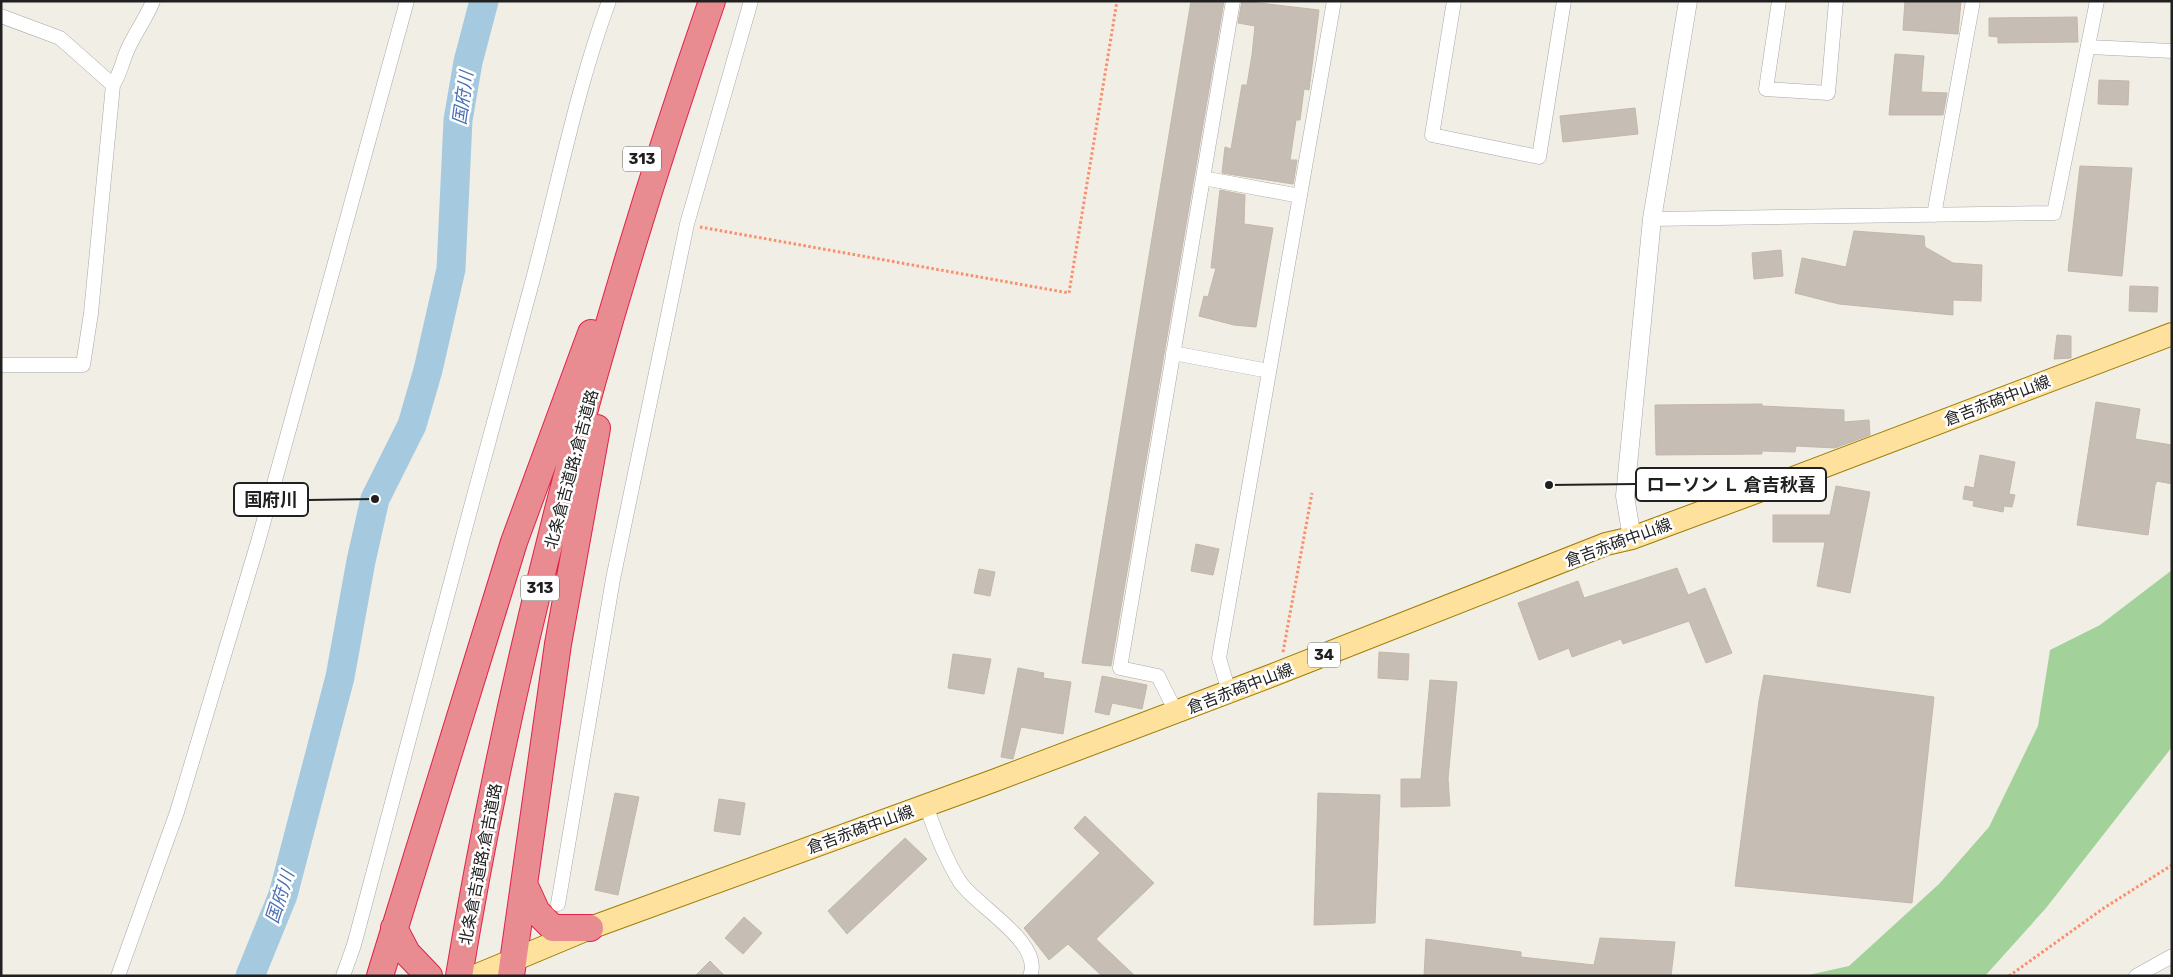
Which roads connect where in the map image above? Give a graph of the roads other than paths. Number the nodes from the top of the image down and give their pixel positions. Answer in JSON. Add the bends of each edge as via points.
{"nodes":[{"id":1,"x":153,"y":1,"type":"edge"},
{"id":2,"x":407,"y":1,"type":"edge"},
{"id":3,"x":609,"y":1,"type":"edge"},
{"id":4,"x":694,"y":1,"type":"edge"},
{"id":5,"x":712,"y":1,"type":"edge"},
{"id":6,"x":751,"y":1,"type":"edge"},
{"id":7,"x":1233,"y":1,"type":"edge"},
{"id":8,"x":1334,"y":1,"type":"edge"},
{"id":9,"x":1454,"y":1,"type":"edge"},
{"id":10,"x":1564,"y":1,"type":"edge"},
{"id":11,"x":1688,"y":1,"type":"edge"},
{"id":12,"x":1779,"y":1,"type":"edge"},
{"id":13,"x":1836,"y":1,"type":"edge"},
{"id":14,"x":1973,"y":1,"type":"edge"},
{"id":15,"x":2097,"y":1,"type":"edge"},
{"id":16,"x":1,"y":16,"type":"edge"},
{"id":17,"x":2089,"y":47,"type":"junction"},
{"id":18,"x":2172,"y":51,"type":"edge"},
{"id":19,"x":113,"y":85,"type":"junction"},
{"id":20,"x":1203,"y":178,"type":"junction"},
{"id":21,"x":1300,"y":196,"type":"junction"},
{"id":22,"x":1934,"y":215,"type":"junction"},
{"id":23,"x":1652,"y":219,"type":"junction"},
{"id":24,"x":635,"y":238,"type":"junction"},
{"id":25,"x":597,"y":318,"type":"junction"},
{"id":26,"x":2172,"y":334,"type":"edge"},
{"id":27,"x":1173,"y":353,"type":"junction"},
{"id":28,"x":1,"y":365,"type":"edge"},
{"id":29,"x":1269,"y":371,"type":"junction"},
{"id":30,"x":1632,"y":538,"type":"junction"},
{"id":31,"x":1229,"y":692,"type":"junction"},
{"id":32,"x":1176,"y":712,"type":"junction"},
{"id":33,"x":926,"y":805,"type":"junction"},
{"id":34,"x":525,"y":886,"type":"junction"},
{"id":35,"x":558,"y":904,"type":"dead end"},
{"id":36,"x":394,"y":928,"type":"junction"},
{"id":37,"x":590,"y":928,"type":"junction"},
{"id":38,"x":456,"y":942,"type":"junction"},
{"id":39,"x":2172,"y":956,"type":"edge"},
{"id":40,"x":512,"y":969,"type":"edge"},
{"id":41,"x":2146,"y":974,"type":"edge"},
{"id":42,"x":118,"y":976,"type":"edge"},
{"id":43,"x":343,"y":976,"type":"edge"},
{"id":44,"x":380,"y":976,"type":"edge"},
{"id":45,"x":429,"y":976,"type":"edge"},
{"id":46,"x":441,"y":976,"type":"edge"},
{"id":47,"x":459,"y":976,"type":"edge"},
{"id":48,"x":476,"y":976,"type":"edge"},
{"id":49,"x":1030,"y":976,"type":"edge"}],
"edges":[{"from":1,"to":19,"type":"street"},
{"from":2,"to":42,"type":"street","via":[[258,542],[177,812]]},
{"from":3,"to":43,"type":"street","via":[[595,38],[546,234],[354,946]]},
{"from":4,"to":25,"type":"highway","name":"北条倉吉道路;倉吉道路","number":"313","via":[[637,173]]},
{"from":5,"to":24,"type":"highway","name":"北条倉吉道路;倉吉道路","number":"313"},
{"from":6,"to":35,"type":"street","via":[[687,224],[613,580]]},
{"from":7,"to":20,"type":"street"},
{"from":8,"to":21,"type":"street"},
{"from":9,"to":10,"type":"street","via":[[1432,135],[1539,156]]},
{"from":11,"to":23,"type":"street"},
{"from":12,"to":13,"type":"street","via":[[1766,89],[1828,93]]},
{"from":14,"to":22,"type":"street"},
{"from":15,"to":17,"type":"street"},
{"from":16,"to":19,"type":"street","via":[[60,38]]},
{"from":17,"to":18,"type":"street"},
{"from":17,"to":22,"type":"street","via":[[2054,213]]},
{"from":19,"to":28,"type":"street","via":[[83,365]]},
{"from":20,"to":21,"type":"street"},
{"from":20,"to":27,"type":"street"},
{"from":21,"to":29,"type":"street"},
{"from":22,"to":23,"type":"street"},
{"from":23,"to":30,"type":"street","via":[[1625,496]]},
{"from":24,"to":34,"type":"highway","via":[[587,476],[558,644]]},
{"from":24,"to":38,"type":"highway","name":"北条倉吉道路;倉吉道路","number":"313","via":[[576,441],[500,758],[477,869]]},
{"from":25,"to":36,"type":"highway","via":[[514,542]]},
{"from":25,"to":38,"type":"highway","name":"北条倉吉道路;倉吉道路","number":"313","via":[[542,521],[485,755]]},
{"from":26,"to":30,"type":"main road","name":"倉吉赤碕中山線","number":"34"},
{"from":27,"to":29,"type":"street"},
{"from":27,"to":32,"type":"street","via":[[1120,668],[1158,676]]},
{"from":29,"to":31,"type":"street","via":[[1219,658]]},
{"from":30,"to":31,"type":"main road","name":"倉吉赤碕中山線","number":"34","via":[[1606,544]]},
{"from":31,"to":32,"type":"main road","name":"倉吉赤碕中山線","number":"34"},
{"from":32,"to":33,"type":"main road","name":"倉吉赤碕中山線","number":"34"},
{"from":33,"to":37,"type":"main road","name":"倉吉赤碕中山線","number":"34"},
{"from":33,"to":49,"type":"street","via":[[938,841],[961,884],[1022,942],[1029,955]]},
{"from":34,"to":37,"type":"highway","via":[[537,912],[553,928]]},
{"from":34,"to":40,"type":"highway"},
{"from":36,"to":44,"type":"highway"},
{"from":36,"to":45,"type":"highway","via":[[407,953]]},
{"from":37,"to":40,"type":"main road","name":"倉吉赤碕中山線","number":"34"},
{"from":38,"to":46,"type":"highway","name":"北条倉吉道路;倉吉道路","number":"313"},
{"from":38,"to":47,"type":"highway","name":"北条倉吉道路;倉吉道路","number":"313"},
{"from":39,"to":41,"type":"street"},
{"from":40,"to":48,"type":"main road","name":"倉吉赤碕中山線","number":"34"}]}
